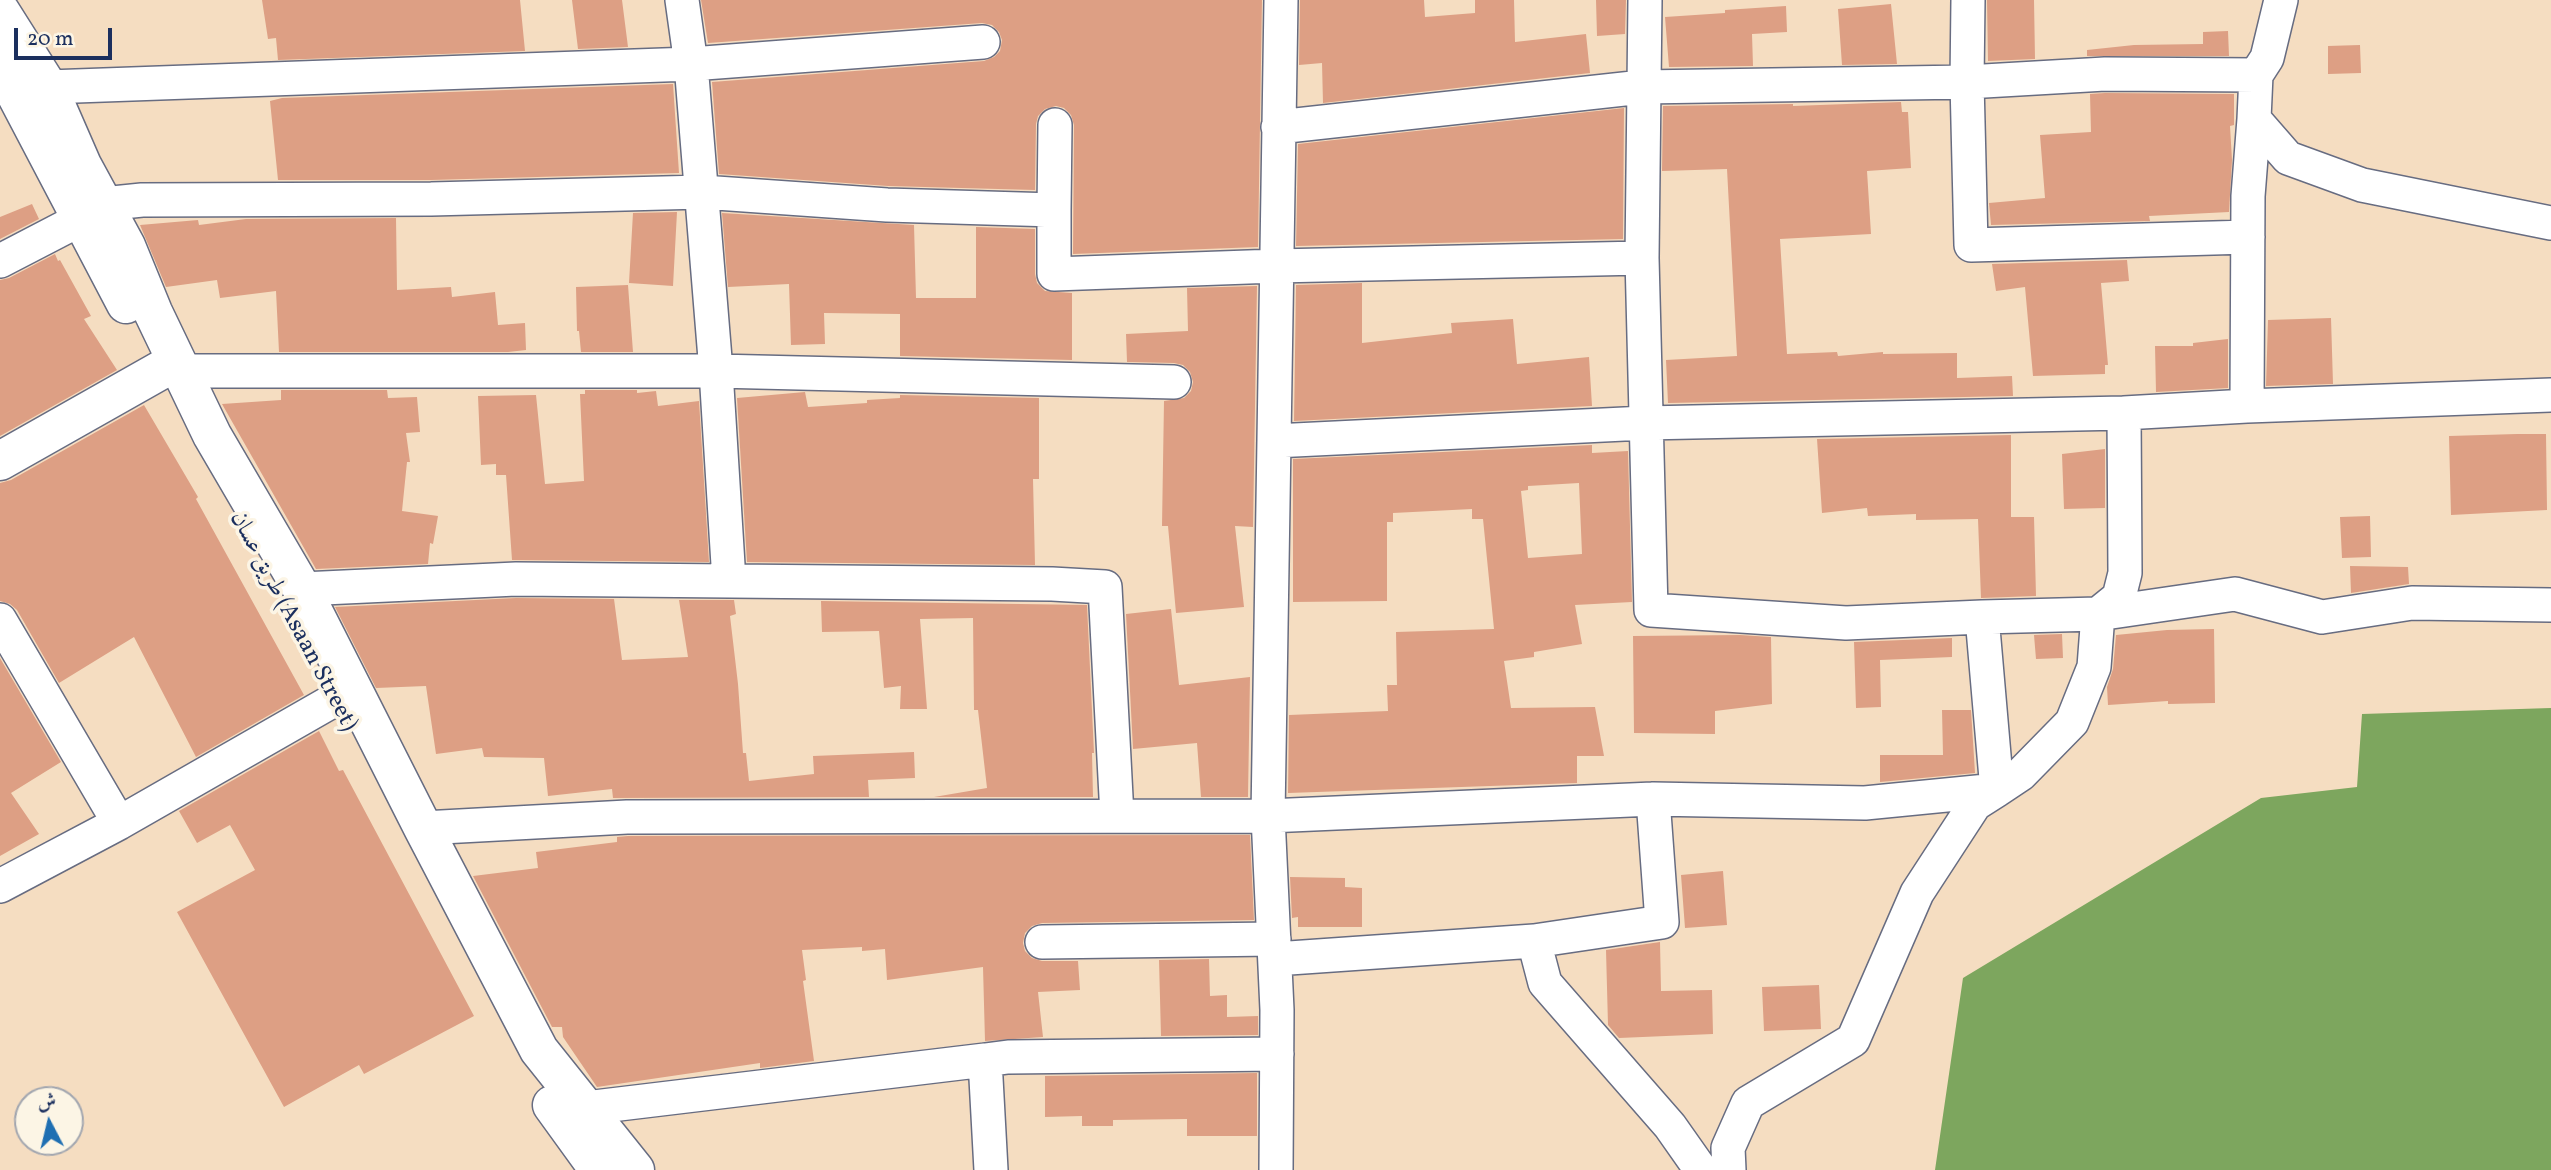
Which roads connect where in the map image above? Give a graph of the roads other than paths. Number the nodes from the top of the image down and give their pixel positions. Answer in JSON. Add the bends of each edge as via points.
{"nodes":[{"id":1,"x":682,"y":0,"type":"edge"},
{"id":2,"x":1281,"y":0,"type":"edge"},
{"id":3,"x":1645,"y":0,"type":"edge"},
{"id":4,"x":1968,"y":0,"type":"edge"},
{"id":5,"x":2280,"y":0,"type":"edge"},
{"id":6,"x":0,"y":11,"type":"edge"},
{"id":7,"x":983,"y":42,"type":"dead end"},
{"id":8,"x":0,"y":64,"type":"edge"},
{"id":9,"x":691,"y":64,"type":"junction"},
{"id":10,"x":2256,"y":75,"type":"junction"},
{"id":11,"x":1967,"y":82,"type":"junction"},
{"id":12,"x":1642,"y":86,"type":"junction"},
{"id":13,"x":48,"y":87,"type":"junction"},
{"id":14,"x":2254,"y":119,"type":"junction"},
{"id":15,"x":1055,"y":125,"type":"dead end"},
{"id":16,"x":1278,"y":127,"type":"junction"},
{"id":17,"x":702,"y":192,"type":"junction"},
{"id":18,"x":1054,"y":210,"type":"junction"},
{"id":19,"x":92,"y":211,"type":"junction"},
{"id":20,"x":2551,"y":223,"type":"edge"},
{"id":21,"x":2248,"y":237,"type":"junction"},
{"id":22,"x":1642,"y":258,"type":"junction"},
{"id":23,"x":0,"y":261,"type":"edge"},
{"id":24,"x":1276,"y":266,"type":"junction"},
{"id":25,"x":172,"y":370,"type":"junction"},
{"id":26,"x":716,"y":371,"type":"junction"},
{"id":27,"x":1174,"y":382,"type":"dead end"},
{"id":28,"x":2551,"y":395,"type":"edge"},
{"id":29,"x":2247,"y":406,"type":"junction"},
{"id":30,"x":2124,"y":413,"type":"junction"},
{"id":31,"x":1645,"y":423,"type":"junction"},
{"id":32,"x":1274,"y":442,"type":"junction"},
{"id":33,"x":0,"y":461,"type":"edge"},
{"id":34,"x":729,"y":582,"type":"junction"},
{"id":35,"x":302,"y":589,"type":"junction"},
{"id":36,"x":2551,"y":605,"type":"edge"},
{"id":37,"x":2098,"y":614,"type":"junction"},
{"id":38,"x":1982,"y":617,"type":"junction"},
{"id":39,"x":0,"y":620,"type":"edge"},
{"id":40,"x":334,"y":700,"type":"junction"},
{"id":41,"x":1997,"y":790,"type":"junction"},
{"id":42,"x":1653,"y":799,"type":"junction"},
{"id":43,"x":1117,"y":816,"type":"junction"},
{"id":44,"x":1268,"y":816,"type":"junction"},
{"id":45,"x":119,"y":823,"type":"junction"},
{"id":46,"x":423,"y":828,"type":"junction"},
{"id":47,"x":0,"y":886,"type":"edge"},
{"id":48,"x":1534,"y":941,"type":"junction"},
{"id":49,"x":1042,"y":942,"type":"dead end"},
{"id":50,"x":1274,"y":949,"type":"junction"},
{"id":51,"x":1277,"y":1054,"type":"junction"},
{"id":52,"x":985,"y":1060,"type":"junction"},
{"id":53,"x":586,"y":1108,"type":"junction"},
{"id":54,"x":599,"y":1170,"type":"edge"},
{"id":55,"x":635,"y":1170,"type":"edge"},
{"id":56,"x":992,"y":1170,"type":"edge"},
{"id":57,"x":1276,"y":1170,"type":"edge"},
{"id":58,"x":1701,"y":1170,"type":"edge"},
{"id":59,"x":1729,"y":1170,"type":"edge"}],
"edges":[{"from":1,"to":9,"type":"street"},
{"from":2,"to":16,"type":"street"},
{"from":3,"to":12,"type":"street"},
{"from":4,"to":11,"type":"street"},
{"from":5,"to":10,"type":"street","via":[[2267,58]]},
{"from":6,"to":13,"type":"street"},
{"from":7,"to":9,"type":"street"},
{"from":8,"to":19,"type":"street","name":"طريق عسان (Asaan Street)"},
{"from":9,"to":13,"type":"street"},
{"from":9,"to":17,"type":"street"},
{"from":10,"to":11,"type":"street","via":[[2105,74]]},
{"from":10,"to":14,"type":"street"},
{"from":11,"to":12,"type":"street"},
{"from":11,"to":21,"type":"street","via":[[1971,245]]},
{"from":12,"to":16,"type":"street"},
{"from":12,"to":22,"type":"street"},
{"from":13,"to":19,"type":"street","via":[[82,165]]},
{"from":14,"to":20,"type":"street","via":[[2288,158],[2362,185]]},
{"from":14,"to":21,"type":"street"},
{"from":15,"to":18,"type":"street"},
{"from":16,"to":24,"type":"street"},
{"from":17,"to":18,"type":"street","via":[[887,205]]},
{"from":17,"to":19,"type":"street","via":[[142,200]]},
{"from":17,"to":26,"type":"street"},
{"from":18,"to":24,"type":"street","via":[[1054,274]]},
{"from":19,"to":23,"type":"street"},
{"from":19,"to":25,"type":"street","name":"طريق عسان (Asaan Street)"},
{"from":21,"to":29,"type":"street"},
{"from":22,"to":24,"type":"street"},
{"from":22,"to":31,"type":"street"},
{"from":24,"to":32,"type":"street"},
{"from":25,"to":26,"type":"street"},
{"from":25,"to":33,"type":"street"},
{"from":25,"to":35,"type":"street"},
{"from":25,"to":40,"type":"street","name":"طريق عسان (Asaan Street)","via":[[267,578]]},
{"from":26,"to":27,"type":"street"},
{"from":26,"to":34,"type":"street"},
{"from":28,"to":29,"type":"street"},
{"from":29,"to":30,"type":"street"},
{"from":30,"to":31,"type":"street"},
{"from":30,"to":37,"type":"street","via":[[2125,573],[2119,597]]},
{"from":31,"to":32,"type":"street"},
{"from":31,"to":38,"type":"street","via":[[1651,610],[1846,623]]},
{"from":32,"to":44,"type":"street"},
{"from":34,"to":35,"type":"street","via":[[516,579]]},
{"from":34,"to":43,"type":"street","via":[[1105,587]]},
{"from":35,"to":46,"type":"street"},
{"from":36,"to":37,"type":"street","via":[[2412,603],[2322,617],[2235,594]]},
{"from":37,"to":38,"type":"street"},
{"from":37,"to":41,"type":"street","via":[[2094,667],[2072,722],[2021,775]]},
{"from":38,"to":41,"type":"street"},
{"from":39,"to":45,"type":"street"},
{"from":40,"to":45,"type":"street"},
{"from":40,"to":54,"type":"street","name":"طريق عسان (Asaan Street)","via":[[537,1084]]},
{"from":41,"to":42,"type":"street","via":[[1865,803]]},
{"from":41,"to":59,"type":"street","via":[[1975,804],[1917,893],[1853,1040],[1748,1103],[1728,1148]]},
{"from":42,"to":44,"type":"street"},
{"from":42,"to":48,"type":"street","via":[[1662,922]]},
{"from":43,"to":44,"type":"street"},
{"from":43,"to":46,"type":"street","via":[[628,817]]},
{"from":44,"to":50,"type":"street"},
{"from":45,"to":47,"type":"street"},
{"from":46,"to":53,"type":"street","via":[[539,1050]]},
{"from":48,"to":50,"type":"street"},
{"from":48,"to":58,"type":"street","via":[[1545,983],[1670,1126]]},
{"from":49,"to":50,"type":"street"},
{"from":50,"to":51,"type":"street"},
{"from":51,"to":52,"type":"street"},
{"from":51,"to":57,"type":"street"},
{"from":52,"to":53,"type":"street"},
{"from":52,"to":56,"type":"street"},
{"from":53,"to":55,"type":"street"}]}
